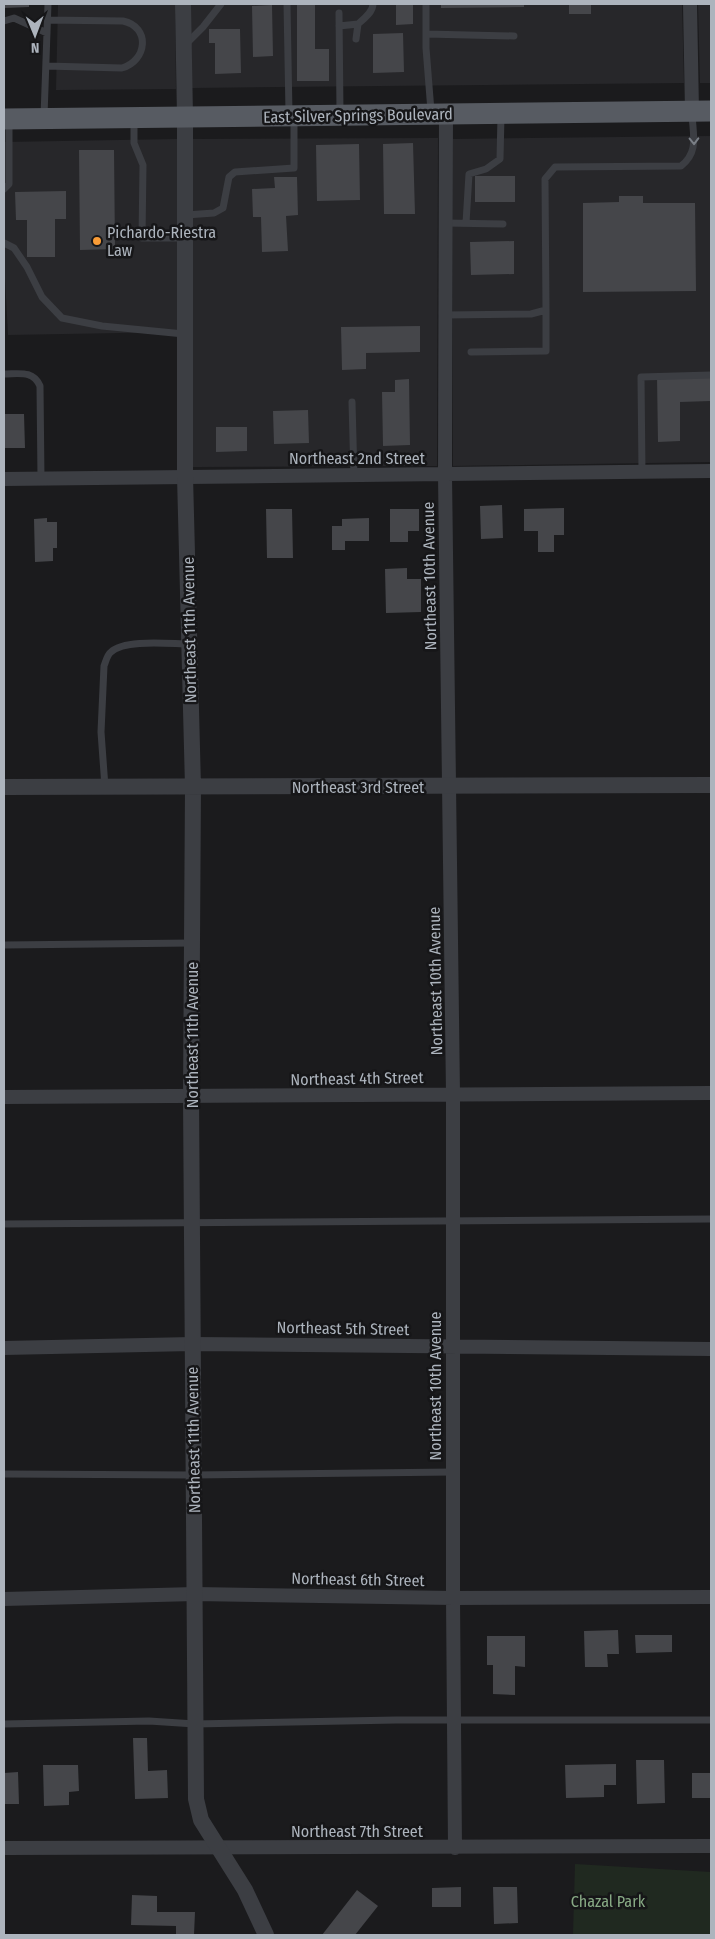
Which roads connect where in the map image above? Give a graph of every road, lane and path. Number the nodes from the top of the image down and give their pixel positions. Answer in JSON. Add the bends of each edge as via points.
{"nodes":[{"id":1,"x":48,"y":4,"type":"edge"},
{"id":2,"x":183,"y":4,"type":"edge"},
{"id":3,"x":221,"y":4,"type":"edge"},
{"id":4,"x":286,"y":4,"type":"edge"},
{"id":5,"x":374,"y":4,"type":"edge"},
{"id":6,"x":426,"y":4,"type":"edge"},
{"id":7,"x":690,"y":4,"type":"edge"},
{"id":8,"x":339,"y":13,"type":"dead end"},
{"id":9,"x":47,"y":20,"type":"junction"},
{"id":10,"x":4,"y":21,"type":"edge"},
{"id":11,"x":358,"y":24,"type":"junction"},
{"id":12,"x":339,"y":26,"type":"junction"},
{"id":13,"x":47,"y":33,"type":"junction"},
{"id":14,"x":426,"y":34,"type":"junction"},
{"id":15,"x":514,"y":36,"type":"dead end"},
{"id":16,"x":356,"y":39,"type":"dead end"},
{"id":17,"x":184,"y":46,"type":"junction"},
{"id":18,"x":46,"y":66,"type":"junction"},
{"id":19,"x":702,"y":111,"type":"edge"},
{"id":20,"x":501,"y":113,"type":"junction"},
{"id":21,"x":438,"y":114,"type":"junction"},
{"id":22,"x":340,"y":115,"type":"junction"},
{"id":23,"x":291,"y":116,"type":"junction"},
{"id":24,"x":134,"y":117,"type":"junction"},
{"id":25,"x":185,"y":117,"type":"junction"},
{"id":26,"x":44,"y":118,"type":"junction"},
{"id":27,"x":6,"y":119,"type":"edge"},
{"id":28,"x":6,"y":168,"type":"edge"},
{"id":29,"x":4,"y":189,"type":"edge"},
{"id":30,"x":185,"y":215,"type":"junction"},
{"id":31,"x":445,"y":223,"type":"junction"},
{"id":32,"x":466,"y":223,"type":"junction"},
{"id":33,"x":503,"y":224,"type":"dead end"},
{"id":34,"x":185,"y":238,"type":"junction"},
{"id":35,"x":4,"y":243,"type":"edge"},
{"id":36,"x":546,"y":310,"type":"junction"},
{"id":37,"x":445,"y":314,"type":"junction"},
{"id":38,"x":185,"y":334,"type":"junction"},
{"id":39,"x":470,"y":352,"type":"dead end"},
{"id":40,"x":4,"y":374,"type":"edge"},
{"id":41,"x":711,"y":374,"type":"edge"},
{"id":42,"x":352,"y":402,"type":"dead end"},
{"id":43,"x":711,"y":471,"type":"edge"},
{"id":44,"x":642,"y":472,"type":"junction"},
{"id":45,"x":445,"y":475,"type":"junction"},
{"id":46,"x":185,"y":476,"type":"junction"},
{"id":47,"x":354,"y":476,"type":"junction"},
{"id":48,"x":4,"y":479,"type":"edge"},
{"id":49,"x":41,"y":479,"type":"junction"},
{"id":50,"x":189,"y":644,"type":"junction"},
{"id":51,"x":711,"y":785,"type":"edge"},
{"id":52,"x":450,"y":786,"type":"junction"},
{"id":53,"x":4,"y":787,"type":"edge"},
{"id":54,"x":105,"y":787,"type":"junction"},
{"id":55,"x":193,"y":787,"type":"junction"},
{"id":56,"x":192,"y":943,"type":"junction"},
{"id":57,"x":4,"y":945,"type":"edge"},
{"id":58,"x":711,"y":1093,"type":"edge"},
{"id":59,"x":453,"y":1094,"type":"junction"},
{"id":60,"x":4,"y":1097,"type":"edge"},
{"id":61,"x":191,"y":1097,"type":"junction"},
{"id":62,"x":711,"y":1219,"type":"edge"},
{"id":63,"x":453,"y":1220,"type":"junction"},
{"id":64,"x":4,"y":1224,"type":"edge"},
{"id":65,"x":192,"y":1224,"type":"junction"},
{"id":66,"x":192,"y":1344,"type":"junction"},
{"id":67,"x":453,"y":1346,"type":"junction"},
{"id":68,"x":4,"y":1348,"type":"edge"},
{"id":69,"x":711,"y":1349,"type":"edge"},
{"id":70,"x":453,"y":1472,"type":"junction"},
{"id":71,"x":4,"y":1474,"type":"edge"},
{"id":72,"x":194,"y":1475,"type":"junction"},
{"id":73,"x":195,"y":1594,"type":"junction"},
{"id":74,"x":711,"y":1597,"type":"edge"},
{"id":75,"x":453,"y":1598,"type":"junction"},
{"id":76,"x":4,"y":1599,"type":"edge"},
{"id":77,"x":453,"y":1720,"type":"junction"},
{"id":78,"x":711,"y":1720,"type":"edge"},
{"id":79,"x":4,"y":1724,"type":"edge"},
{"id":80,"x":195,"y":1724,"type":"junction"},
{"id":81,"x":711,"y":1846,"type":"edge"},
{"id":82,"x":4,"y":1848,"type":"edge"},
{"id":83,"x":455,"y":1848,"type":"junction"},
{"id":84,"x":220,"y":1849,"type":"junction"},
{"id":85,"x":266,"y":1935,"type":"edge"}],
"edges":[{"from":1,"to":9,"type":"lane"},
{"from":2,"to":17,"type":"street","name":"Northeast 11th Avenue"},
{"from":3,"to":17,"type":"lane"},
{"from":4,"to":23,"type":"lane"},
{"from":5,"to":11,"type":"lane"},
{"from":6,"to":14,"type":"lane"},
{"from":7,"to":19,"type":"street"},
{"from":8,"to":12,"type":"lane"},
{"from":9,"to":13,"type":"lane"},
{"from":9,"to":18,"type":"lane","via":[[132,23],[139,30],[142,48],[137,60],[122,68]]},
{"from":10,"to":13,"type":"lane","via":[[14,18]]},
{"from":11,"to":12,"type":"lane"},
{"from":11,"to":16,"type":"lane"},
{"from":12,"to":22,"type":"lane"},
{"from":13,"to":18,"type":"lane"},
{"from":14,"to":15,"type":"lane"},
{"from":14,"to":21,"type":"lane"},
{"from":17,"to":25,"type":"street","name":"Northeast 11th Avenue"},
{"from":18,"to":26,"type":"lane"},
{"from":19,"to":20,"type":"main road","name":"East Silver Springs Boulevard"},
{"from":19,"to":36,"type":"lane","one_way":true,"via":[[690,159],[681,166],[555,167],[545,179]]},
{"from":20,"to":21,"type":"main road","name":"East Silver Springs Boulevard"},
{"from":20,"to":32,"type":"lane","via":[[500,159],[469,174]]},
{"from":21,"to":22,"type":"main road","name":"East Silver Springs Boulevard"},
{"from":21,"to":31,"type":"street","name":"Northeast 10th Avenue"},
{"from":22,"to":23,"type":"main road","name":"East Silver Springs Boulevard"},
{"from":23,"to":25,"type":"main road","name":"East Silver Springs Boulevard"},
{"from":23,"to":30,"type":"lane","via":[[294,168],[235,172],[229,177],[223,208],[214,213]]},
{"from":24,"to":25,"type":"main road","name":"East Silver Springs Boulevard"},
{"from":24,"to":26,"type":"main road","name":"East Silver Springs Boulevard"},
{"from":24,"to":34,"type":"lane","via":[[134,143],[143,165],[142,238]]},
{"from":25,"to":30,"type":"street","name":"Northeast 11th Avenue"},
{"from":26,"to":27,"type":"main road","name":"East Silver Springs Boulevard"},
{"from":27,"to":28,"type":"lane"},
{"from":28,"to":29,"type":"lane","via":[[9,184]]},
{"from":30,"to":34,"type":"street","name":"Northeast 11th Avenue"},
{"from":31,"to":32,"type":"lane"},
{"from":31,"to":37,"type":"street","name":"Northeast 10th Avenue"},
{"from":32,"to":33,"type":"lane"},
{"from":34,"to":38,"type":"street","name":"Northeast 11th Avenue"},
{"from":35,"to":38,"type":"lane","via":[[14,248],[42,297],[62,318],[102,326]]},
{"from":36,"to":37,"type":"lane","via":[[531,314]]},
{"from":36,"to":39,"type":"lane","via":[[546,351]]},
{"from":37,"to":45,"type":"street","name":"Northeast 10th Avenue"},
{"from":38,"to":46,"type":"street","name":"Northeast 11th Avenue"},
{"from":40,"to":49,"type":"lane","via":[[30,374],[40,386]]},
{"from":41,"to":44,"type":"lane","via":[[641,377]]},
{"from":42,"to":47,"type":"lane"},
{"from":43,"to":44,"type":"street","name":"Northeast 2nd Street"},
{"from":44,"to":45,"type":"street","name":"Northeast 2nd Street"},
{"from":45,"to":47,"type":"street","name":"Northeast 2nd Street"},
{"from":45,"to":52,"type":"street","name":"Northeast 10th Avenue"},
{"from":46,"to":47,"type":"street","name":"Northeast 2nd Street"},
{"from":46,"to":49,"type":"street","name":"Northeast 2nd Street"},
{"from":46,"to":50,"type":"street","name":"Northeast 11th Avenue"},
{"from":48,"to":49,"type":"street","name":"Northeast 2nd Street"},
{"from":50,"to":54,"type":"lane","via":[[130,645],[115,649],[107,657],[102,732]]},
{"from":50,"to":55,"type":"street","name":"Northeast 11th Avenue"},
{"from":51,"to":52,"type":"street","name":"Northeast 3rd Street"},
{"from":52,"to":55,"type":"street","name":"Northeast 3rd Street"},
{"from":52,"to":59,"type":"street","name":"Northeast 10th Avenue"},
{"from":53,"to":54,"type":"street","name":"Northeast 3rd Street"},
{"from":54,"to":55,"type":"street","name":"Northeast 3rd Street"},
{"from":55,"to":56,"type":"street","name":"Northeast 11th Avenue"},
{"from":56,"to":57,"type":"lane"},
{"from":56,"to":61,"type":"street","name":"Northeast 11th Avenue"},
{"from":58,"to":59,"type":"street","name":"Northeast 4th Street"},
{"from":59,"to":61,"type":"street","name":"Northeast 4th Street"},
{"from":59,"to":63,"type":"street","name":"Northeast 10th Avenue"},
{"from":60,"to":61,"type":"street","name":"Northeast 4th Street"},
{"from":61,"to":65,"type":"street","name":"Northeast 11th Avenue"},
{"from":62,"to":63,"type":"lane"},
{"from":63,"to":65,"type":"lane"},
{"from":63,"to":67,"type":"street","name":"Northeast 10th Avenue"},
{"from":64,"to":65,"type":"lane"},
{"from":65,"to":66,"type":"street","name":"Northeast 11th Avenue"},
{"from":66,"to":67,"type":"street","name":"Northeast 5th Street"},
{"from":66,"to":68,"type":"street","name":"Northeast 5th Street"},
{"from":66,"to":72,"type":"street","name":"Northeast 11th Avenue"},
{"from":67,"to":69,"type":"street","name":"Northeast 5th Street"},
{"from":67,"to":70,"type":"street","name":"Northeast 10th Avenue"},
{"from":70,"to":72,"type":"lane"},
{"from":70,"to":75,"type":"street","name":"Northeast 10th Avenue"},
{"from":71,"to":72,"type":"lane"},
{"from":72,"to":73,"type":"street","name":"Northeast 11th Avenue"},
{"from":73,"to":75,"type":"street","name":"Northeast 6th Street"},
{"from":73,"to":76,"type":"street","name":"Northeast 6th Street"},
{"from":73,"to":80,"type":"street","name":"Northeast 11th Avenue"},
{"from":74,"to":75,"type":"street","name":"Northeast 6th Street"},
{"from":75,"to":77,"type":"street","name":"Northeast 10th Avenue"},
{"from":77,"to":78,"type":"lane"},
{"from":77,"to":80,"type":"lane"},
{"from":77,"to":83,"type":"street","name":"Northeast 10th Avenue"},
{"from":79,"to":80,"type":"lane","via":[[149,1721]]},
{"from":80,"to":84,"type":"street","name":"Northeast 11th Avenue","via":[[196,1799],[202,1820]]},
{"from":81,"to":83,"type":"street","name":"Northeast 7th Street"},
{"from":82,"to":84,"type":"street","name":"Northeast 7th Street"},
{"from":83,"to":84,"type":"street","name":"Northeast 7th Street"},
{"from":84,"to":85,"type":"street","name":"Northeast 11th Avenue","via":[[245,1890]]}]}
